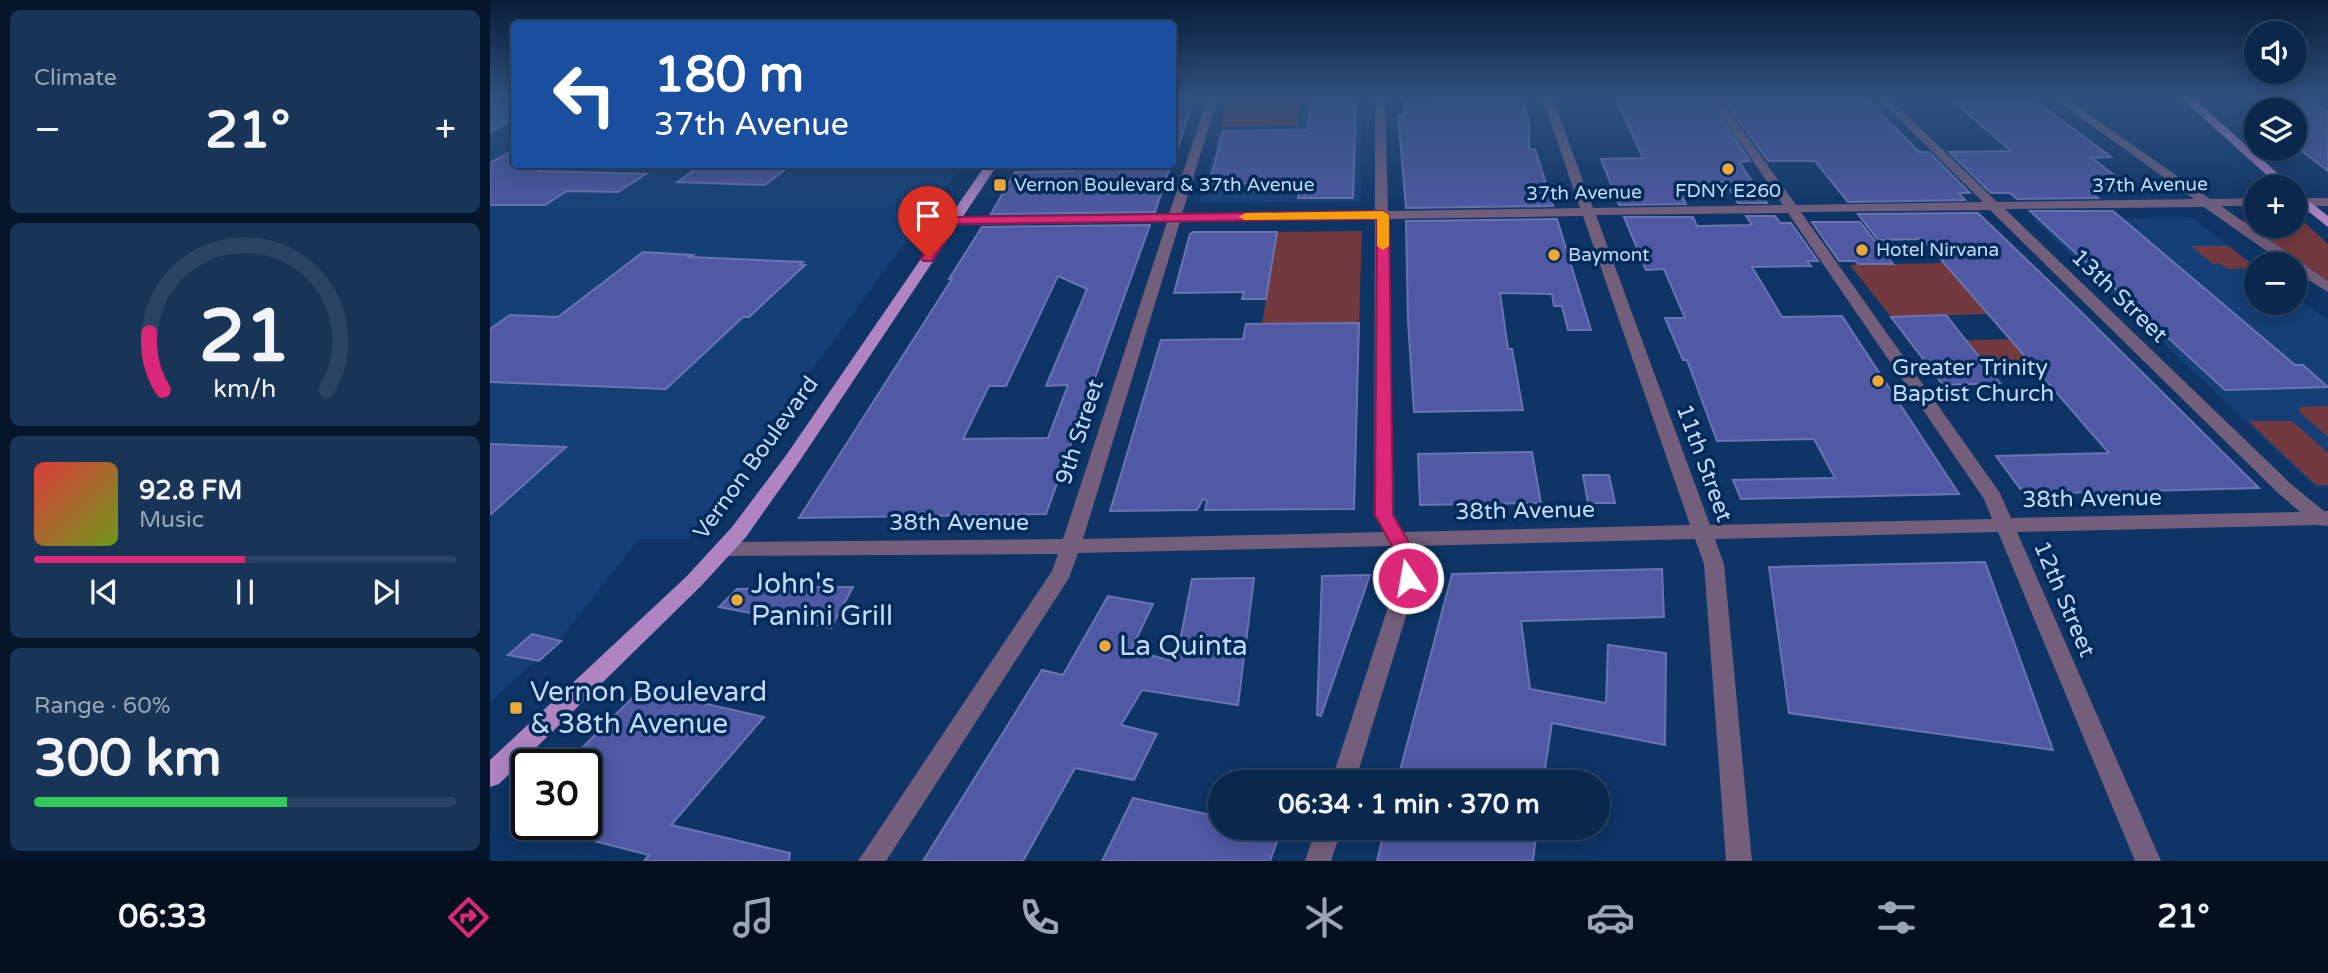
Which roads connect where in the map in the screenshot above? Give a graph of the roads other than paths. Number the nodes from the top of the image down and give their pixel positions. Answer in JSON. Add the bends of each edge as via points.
{"nodes":[{"id":1,"x":1200,"y":137,"type":"edge"},
{"id":2,"x":1381,"y":137,"type":"edge"},
{"id":3,"x":1562,"y":137,"type":"edge"},
{"id":4,"x":1742,"y":137,"type":"edge"},
{"id":5,"x":1924,"y":137,"type":"edge"},
{"id":6,"x":2113,"y":137,"type":"edge"},
{"id":7,"x":2231,"y":137,"type":"edge"},
{"id":8,"x":989,"y":168,"type":"edge"},
{"id":9,"x":2273,"y":175,"type":"edge"},
{"id":10,"x":2307,"y":200,"type":"edge"},
{"id":11,"x":2244,"y":202,"type":"edge"},
{"id":12,"x":2328,"y":202,"type":"edge"},
{"id":13,"x":2206,"y":204,"type":"junction"},
{"id":14,"x":1995,"y":206,"type":"junction"},
{"id":15,"x":2307,"y":207,"type":"edge"},
{"id":16,"x":1793,"y":209,"type":"junction"},
{"id":17,"x":1589,"y":212,"type":"junction"},
{"id":18,"x":1383,"y":215,"type":"junction"},
{"id":19,"x":1175,"y":218,"type":"junction"},
{"id":20,"x":954,"y":221,"type":"junction"},
{"id":21,"x":2328,"y":223,"type":"edge"},
{"id":22,"x":2276,"y":252,"type":"edge"},
{"id":23,"x":2307,"y":273,"type":"edge"},
{"id":24,"x":2328,"y":288,"type":"edge"},
{"id":25,"x":2325,"y":521,"type":"edge"},
{"id":26,"x":2006,"y":525,"type":"junction"},
{"id":27,"x":1703,"y":532,"type":"junction"},
{"id":28,"x":1397,"y":538,"type":"junction"},
{"id":29,"x":1069,"y":545,"type":"junction"},
{"id":30,"x":724,"y":550,"type":"junction"},
{"id":31,"x":1347,"y":770,"type":"edge"},
{"id":32,"x":490,"y":776,"type":"edge"},
{"id":33,"x":1325,"y":840,"type":"edge"},
{"id":34,"x":872,"y":861,"type":"edge"},
{"id":35,"x":1318,"y":861,"type":"edge"},
{"id":36,"x":1739,"y":861,"type":"edge"},
{"id":37,"x":2148,"y":861,"type":"edge"}],
"edges":[{"from":1,"to":19,"type":"street","name":"9th Street"},
{"from":2,"to":18,"type":"street"},
{"from":3,"to":17,"type":"street","name":"11th Street"},
{"from":4,"to":16,"type":"street","name":"12th Street"},
{"from":5,"to":14,"type":"street","name":"13th Street"},
{"from":6,"to":13,"type":"street"},
{"from":7,"to":9,"type":"main road"},
{"from":8,"to":20,"type":"main road","name":"Vernon Boulevard"},
{"from":10,"to":12,"type":"street"},
{"from":11,"to":13,"type":"street","name":"37th Avenue"},
{"from":13,"to":14,"type":"street","name":"37th Avenue"},
{"from":13,"to":22,"type":"street"},
{"from":14,"to":16,"type":"street","name":"37th Avenue"},
{"from":14,"to":25,"type":"street","name":"13th Street","via":[[2284,488]]},
{"from":15,"to":21,"type":"main road"},
{"from":16,"to":17,"type":"street","name":"37th Avenue"},
{"from":16,"to":26,"type":"street","name":"12th Street","via":[[1993,498]]},
{"from":17,"to":18,"type":"street","name":"37th Avenue"},
{"from":17,"to":27,"type":"street","name":"11th Street"},
{"from":18,"to":19,"type":"street","name":"37th Avenue"},
{"from":18,"to":28,"type":"street","via":[[1384,515]]},
{"from":19,"to":20,"type":"street","name":"37th Avenue"},
{"from":19,"to":29,"type":"street","name":"9th Street"},
{"from":20,"to":30,"type":"main road","name":"Vernon Boulevard","via":[[765,498]]},
{"from":23,"to":24,"type":"street"},
{"from":25,"to":26,"type":"street","name":"38th Avenue"},
{"from":26,"to":27,"type":"street","name":"38th Avenue"},
{"from":26,"to":37,"type":"street","name":"12th Street"},
{"from":27,"to":28,"type":"street","name":"38th Avenue"},
{"from":27,"to":36,"type":"street","name":"11th Street","via":[[1714,564]]},
{"from":28,"to":29,"type":"street","name":"38th Avenue"},
{"from":28,"to":31,"type":"street","via":[[1412,564]]},
{"from":29,"to":30,"type":"street","name":"38th Avenue"},
{"from":29,"to":34,"type":"street","name":"9th Street","via":[[1062,573]]},
{"from":30,"to":32,"type":"main road","name":"Vernon Boulevard"},
{"from":33,"to":35,"type":"street"}]}
